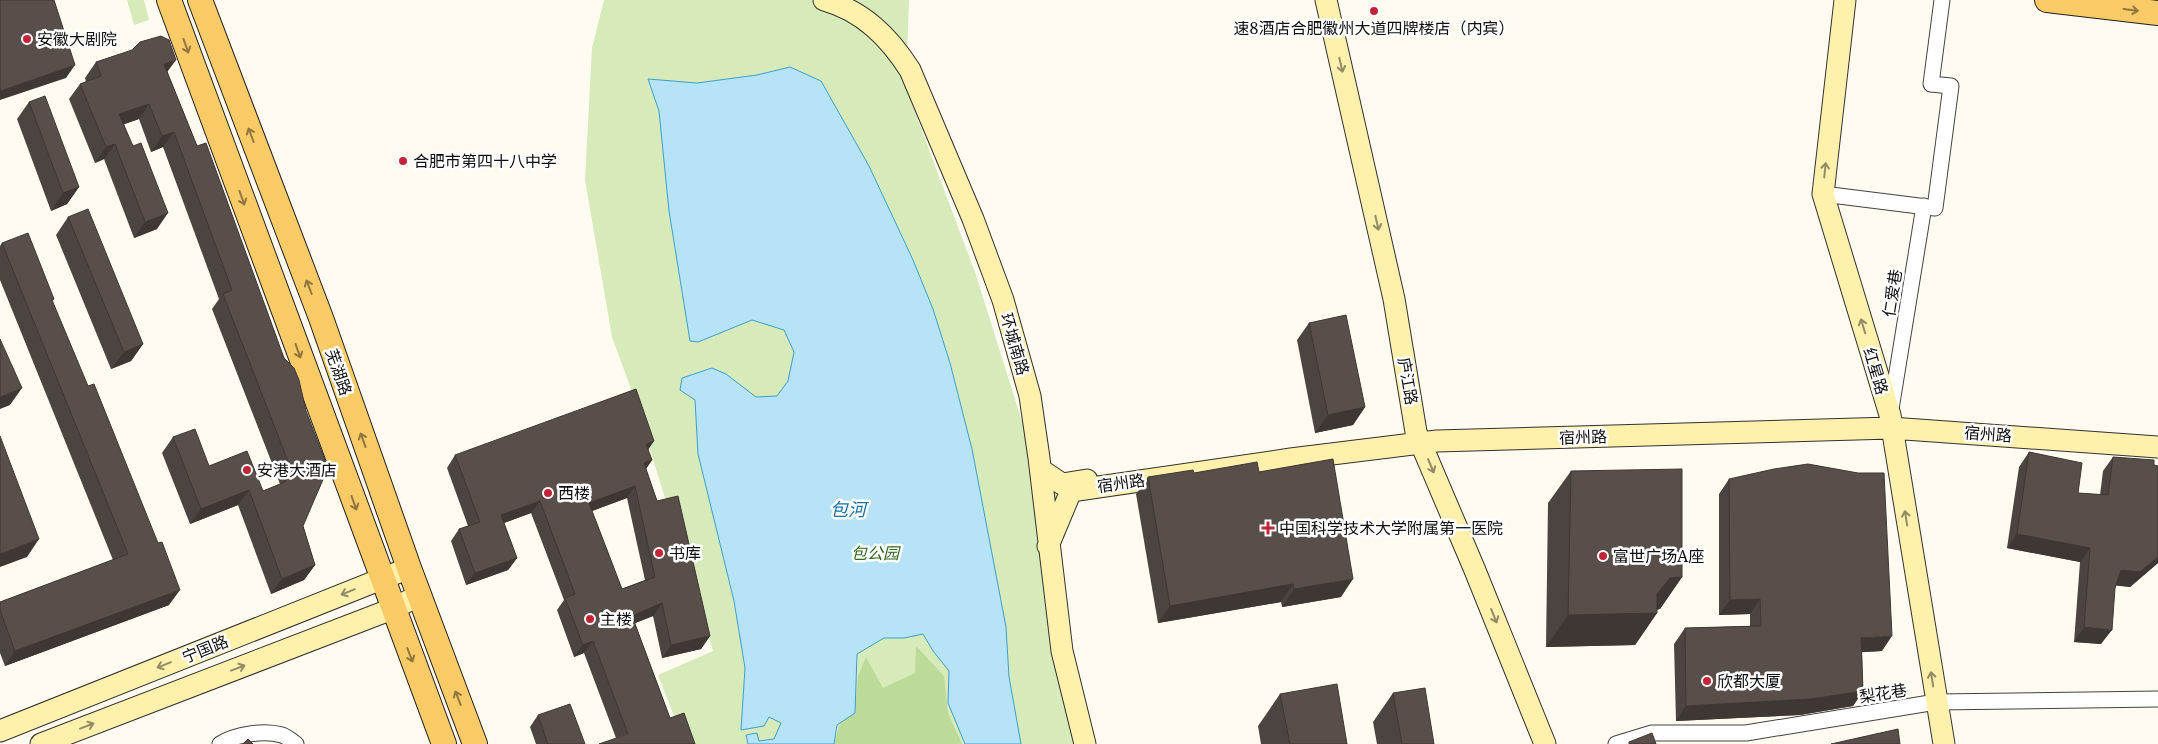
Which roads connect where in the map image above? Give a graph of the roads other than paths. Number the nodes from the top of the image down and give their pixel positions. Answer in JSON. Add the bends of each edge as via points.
{"nodes":[{"id":1,"x":169,"y":0,"type":"edge"},
{"id":2,"x":200,"y":0,"type":"edge"},
{"id":3,"x":824,"y":0,"type":"edge"},
{"id":4,"x":1326,"y":0,"type":"edge"},
{"id":5,"x":1845,"y":0,"type":"edge"},
{"id":6,"x":1942,"y":0,"type":"edge"},
{"id":7,"x":2047,"y":0,"type":"edge"},
{"id":8,"x":2158,"y":13,"type":"edge"},
{"id":9,"x":1823,"y":194,"type":"junction"},
{"id":10,"x":1924,"y":206,"type":"junction"},
{"id":11,"x":1890,"y":422,"type":"junction"},
{"id":12,"x":2158,"y":436,"type":"edge"},
{"id":13,"x":1418,"y":437,"type":"junction"},
{"id":14,"x":2158,"y":447,"type":"edge"},
{"id":15,"x":1041,"y":470,"type":"junction"},
{"id":16,"x":1048,"y":546,"type":"junction"},
{"id":17,"x":409,"y":568,"type":"junction"},
{"id":18,"x":382,"y":579,"type":"junction"},
{"id":19,"x":420,"y":595,"type":"junction"},
{"id":20,"x":392,"y":609,"type":"junction"},
{"id":21,"x":2158,"y":699,"type":"edge"},
{"id":22,"x":1936,"y":702,"type":"junction"},
{"id":23,"x":0,"y":731,"type":"edge"},
{"id":24,"x":41,"y":744,"type":"edge"},
{"id":25,"x":220,"y":744,"type":"edge"},
{"id":26,"x":296,"y":744,"type":"edge"},
{"id":27,"x":444,"y":744,"type":"edge"},
{"id":28,"x":476,"y":744,"type":"edge"},
{"id":29,"x":1086,"y":744,"type":"edge"},
{"id":30,"x":1545,"y":744,"type":"edge"},
{"id":31,"x":1616,"y":744,"type":"edge"},
{"id":32,"x":1944,"y":744,"type":"edge"}],
"edges":[{"from":1,"to":18,"type":"main road","name":"芜湖路","one_way":true},
{"from":17,"to":2,"type":"main road","name":"芜湖路","one_way":true,"via":[[321,318]]},
{"from":3,"to":15,"type":"main road","name":"环城南路","via":[[870,22],[910,70],[973,219],[1003,300],[1030,396]]},
{"from":4,"to":13,"type":"main road","name":"庐江路","one_way":true,"via":[[1394,299]]},
{"from":9,"to":5,"type":"main road","name":"红星路","one_way":true},
{"from":6,"to":10,"type":"street","via":[[1931,84],[1951,86],[1935,208]]},
{"from":7,"to":8,"type":"main road","one_way":true},
{"from":9,"to":10,"type":"street"},
{"from":11,"to":9,"type":"main road","name":"红星路","one_way":true},
{"from":10,"to":11,"type":"street","name":"仁爱巷"},
{"from":11,"to":12,"type":"main road","name":"宿州路"},
{"from":11,"to":13,"type":"main road","name":"宿州路"},
{"from":11,"to":14,"type":"main road","name":"宿州路"},
{"from":22,"to":11,"type":"main road","name":"红星路","one_way":true},
{"from":13,"to":15,"type":"main road","name":"宿州路","via":[[1062,484]]},
{"from":13,"to":16,"type":"main road","name":"宿州路","via":[[1071,490]]},
{"from":13,"to":30,"type":"main road","name":"庐江路","one_way":true},
{"from":15,"to":16,"type":"main road","name":"环城南路"},
{"from":16,"to":29,"type":"main road","name":"环城南路","via":[[1062,651]]},
{"from":17,"to":18,"type":"main road","name":"宁国路"},
{"from":17,"to":19,"type":"main road","name":"芜湖路"},
{"from":18,"to":20,"type":"main road","name":"芜湖路"},
{"from":18,"to":23,"type":"main road","name":"宁国路","one_way":true},
{"from":19,"to":20,"type":"main road","name":"宁国路"},
{"from":28,"to":19,"type":"main road","name":"芜湖路","one_way":true},
{"from":24,"to":20,"type":"main road","name":"宁国路","one_way":true},
{"from":20,"to":27,"type":"main road","name":"芜湖路","one_way":true},
{"from":21,"to":22,"type":"street","name":"梨花巷"},
{"from":22,"to":31,"type":"street","name":"梨花巷","via":[[1746,733],[1652,733]]},
{"from":22,"to":32,"type":"main road","name":"红星路"},
{"from":25,"to":26,"type":"street","via":[[256,733],[283,736]]}]}
